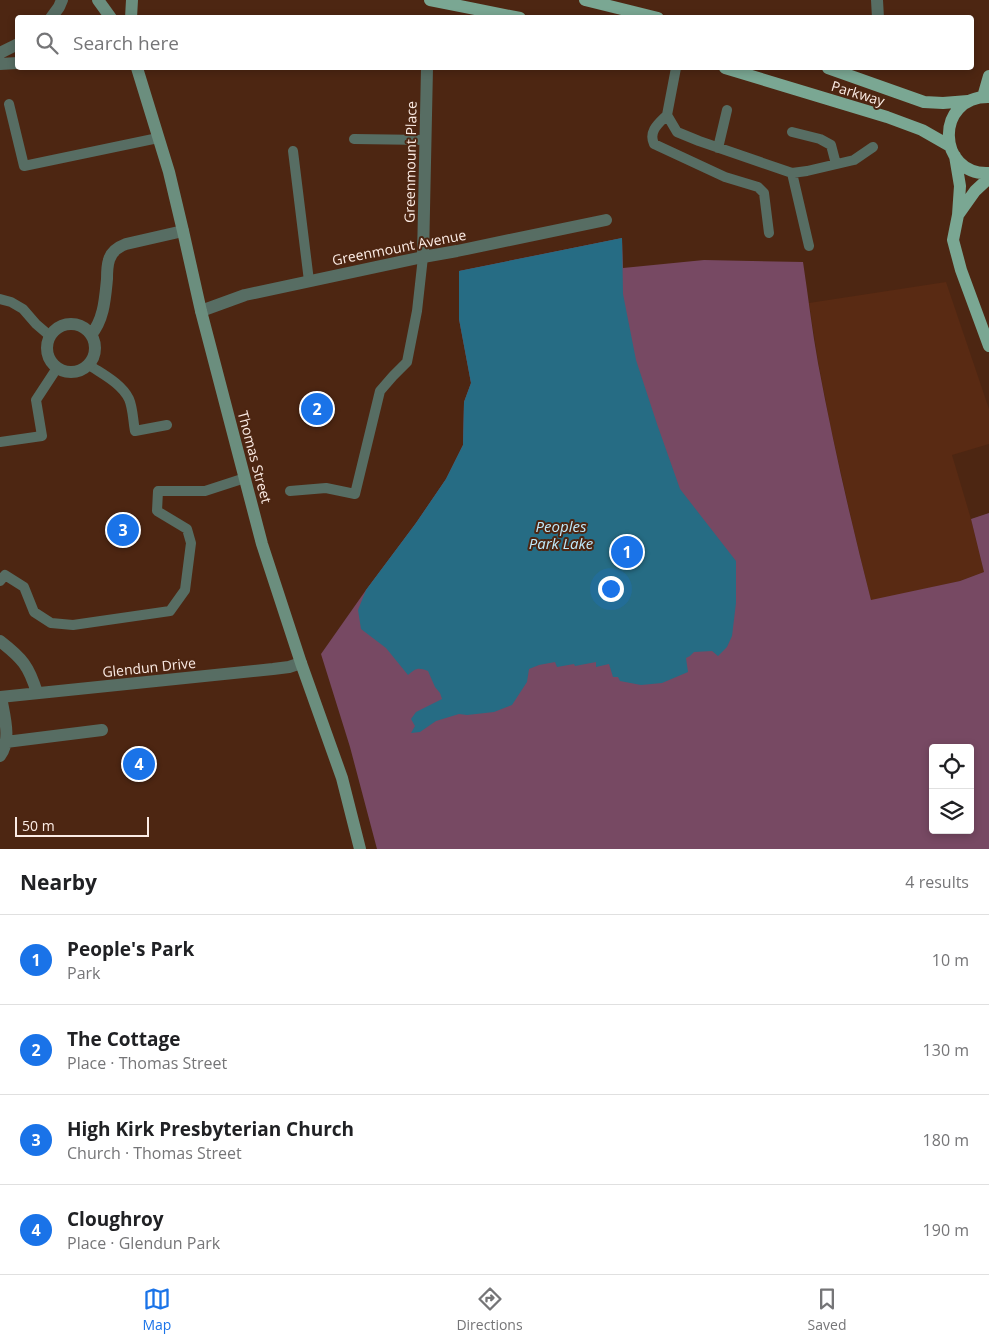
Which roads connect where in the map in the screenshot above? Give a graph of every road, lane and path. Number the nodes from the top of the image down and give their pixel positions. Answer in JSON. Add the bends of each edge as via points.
{"nodes":[{"id":1,"x":62,"y":0,"type":"edge"},
{"id":2,"x":98,"y":0,"type":"edge"},
{"id":3,"x":132,"y":0,"type":"edge"},
{"id":4,"x":430,"y":0,"type":"edge"},
{"id":5,"x":585,"y":0,"type":"edge"},
{"id":6,"x":876,"y":0,"type":"edge"},
{"id":7,"x":53,"y":15,"type":"edge"},
{"id":8,"x":108,"y":15,"type":"edge"},
{"id":9,"x":131,"y":15,"type":"edge"},
{"id":10,"x":505,"y":15,"type":"edge"},
{"id":11,"x":646,"y":15,"type":"edge"},
{"id":12,"x":878,"y":15,"type":"edge"},
{"id":13,"x":15,"y":46,"type":"edge"},
{"id":14,"x":0,"y":53,"type":"edge"},
{"id":15,"x":15,"y":63,"type":"edge"},
{"id":16,"x":0,"y":64,"type":"edge"},
{"id":17,"x":138,"y":70,"type":"edge"},
{"id":18,"x":428,"y":70,"type":"edge"},
{"id":19,"x":676,"y":70,"type":"edge"},
{"id":20,"x":732,"y":70,"type":"edge"},
{"id":21,"x":834,"y":70,"type":"edge"},
{"id":22,"x":989,"y":76,"type":"edge"},
{"id":23,"x":986,"y":97,"type":"edge"},
{"id":24,"x":968,"y":101,"type":"junction"},
{"id":25,"x":8,"y":104,"type":"dead end"},
{"id":26,"x":727,"y":110,"type":"dead end"},
{"id":27,"x":667,"y":115,"type":"junction"},
{"id":28,"x":792,"y":132,"type":"dead end"},
{"id":29,"x":158,"y":138,"type":"junction"},
{"id":30,"x":354,"y":139,"type":"dead end"},
{"id":31,"x":426,"y":140,"type":"junction"},
{"id":32,"x":873,"y":147,"type":"dead end"},
{"id":33,"x":718,"y":148,"type":"junction"},
{"id":34,"x":293,"y":151,"type":"dead end"},
{"id":35,"x":952,"y":151,"type":"junction"},
{"id":36,"x":836,"y":164,"type":"junction"},
{"id":37,"x":792,"y":172,"type":"junction"},
{"id":38,"x":989,"y":172,"type":"edge"},
{"id":39,"x":989,"y":178,"type":"edge"},
{"id":40,"x":958,"y":215,"type":"junction"},
{"id":41,"x":606,"y":220,"type":"dead end"},
{"id":42,"x":183,"y":231,"type":"junction"},
{"id":43,"x":768,"y":233,"type":"dead end"},
{"id":44,"x":810,"y":246,"type":"dead end"},
{"id":45,"x":423,"y":257,"type":"junction"},
{"id":46,"x":308,"y":281,"type":"junction"},
{"id":47,"x":0,"y":299,"type":"edge"},
{"id":48,"x":201,"y":311,"type":"junction"},
{"id":49,"x":91,"y":335,"type":"junction"},
{"id":50,"x":50,"y":336,"type":"junction"},
{"id":51,"x":989,"y":346,"type":"edge"},
{"id":52,"x":89,"y":365,"type":"junction"},
{"id":53,"x":57,"y":368,"type":"junction"},
{"id":54,"x":167,"y":425,"type":"dead end"},
{"id":55,"x":0,"y":442,"type":"edge"},
{"id":56,"x":245,"y":478,"type":"junction"},
{"id":57,"x":290,"y":491,"type":"dead end"},
{"id":58,"x":2,"y":577,"type":"edge"},
{"id":59,"x":0,"y":641,"type":"edge"},
{"id":60,"x":301,"y":663,"type":"junction"},
{"id":61,"x":37,"y":693,"type":"junction"},
{"id":62,"x":0,"y":697,"type":"edge"},
{"id":63,"x":102,"y":730,"type":"dead end"},
{"id":64,"x":6,"y":742,"type":"junction"},
{"id":65,"x":0,"y":756,"type":"edge"},
{"id":66,"x":360,"y":849,"type":"edge"}],
"edges":[{"from":1,"to":7,"type":"street"},
{"from":2,"to":8,"type":"street"},
{"from":3,"to":9,"type":"street"},
{"from":4,"to":10,"type":"main road"},
{"from":5,"to":11,"type":"main road"},
{"from":6,"to":12,"type":"street"},
{"from":13,"to":14,"type":"street"},
{"from":15,"to":16,"type":"street"},
{"from":17,"to":29,"type":"street","name":"Thomas Street"},
{"from":18,"to":31,"type":"street","name":"Greenmount Place"},
{"from":19,"to":27,"type":"lane"},
{"from":20,"to":35,"type":"main road","name":"Parkway","via":[[887,117],[922,130]]},
{"from":21,"to":24,"type":"main road","name":"Parkway","via":[[924,102]]},
{"from":22,"to":23,"type":"main road"},
{"from":23,"to":24,"type":"main road","name":"Parkway"},
{"from":24,"to":35,"type":"main road","via":[[960,107],[949,125]]},
{"from":25,"to":29,"type":"lane","via":[[24,166]]},
{"from":26,"to":33,"type":"lane"},
{"from":27,"to":33,"type":"lane","via":[[677,132]]},
{"from":27,"to":43,"type":"lane","via":[[654,129],[654,144],[725,177],[758,187],[764,193]]},
{"from":28,"to":36,"type":"lane","via":[[820,138],[831,145]]},
{"from":29,"to":42,"type":"street","name":"Thomas Street"},
{"from":30,"to":31,"type":"lane"},
{"from":31,"to":45,"type":"street","name":"Greenmount Place"},
{"from":32,"to":36,"type":"lane","via":[[854,160]]},
{"from":33,"to":37,"type":"lane"},
{"from":34,"to":46,"type":"lane"},
{"from":35,"to":38,"type":"main road","name":"Parkway","via":[[962,164],[972,170]]},
{"from":35,"to":40,"type":"main road","via":[[960,186]]},
{"from":36,"to":37,"type":"lane"},
{"from":37,"to":44,"type":"lane"},
{"from":39,"to":40,"type":"main road"},
{"from":40,"to":51,"type":"main road","via":[[953,240]]},
{"from":41,"to":45,"type":"street","name":"Greenmount Avenue"},
{"from":42,"to":48,"type":"street","name":"Thomas Street"},
{"from":42,"to":49,"type":"street","via":[[126,244],[114,252],[108,263],[102,314]]},
{"from":45,"to":46,"type":"street","name":"Greenmount Avenue"},
{"from":45,"to":57,"type":"lane","via":[[407,362],[380,391],[356,494],[326,488]]},
{"from":46,"to":48,"type":"street","name":"Greenmount Avenue","via":[[244,295]]},
{"from":47,"to":50,"type":"lane","via":[[23,309]]},
{"from":48,"to":56,"type":"street","name":"Thomas Street"},
{"from":49,"to":50,"type":"street","via":[[86,329],[70,324],[55,329]]},
{"from":49,"to":52,"type":"street","via":[[95,350]]},
{"from":50,"to":53,"type":"street","via":[[46,351]]},
{"from":52,"to":53,"type":"street","via":[[75,372]]},
{"from":52,"to":54,"type":"lane","via":[[126,394],[135,431]]},
{"from":53,"to":55,"type":"lane","via":[[36,400],[42,436]]},
{"from":56,"to":58,"type":"lane","via":[[205,491],[158,491],[157,511],[187,529],[191,543],[185,590],[170,611],[73,625],[51,624],[34,612],[24,587]]},
{"from":56,"to":60,"type":"street","name":"Thomas Street","via":[[262,544]]},
{"from":59,"to":61,"type":"street","via":[[26,665]]},
{"from":60,"to":61,"type":"street","name":"Glendun Drive","via":[[273,669]]},
{"from":60,"to":66,"type":"street","name":"Thomas Street","via":[[342,778]]},
{"from":61,"to":62,"type":"street","name":"Glendun Drive"},
{"from":62,"to":64,"type":"street"},
{"from":63,"to":64,"type":"street"},
{"from":64,"to":65,"type":"street"}]}
